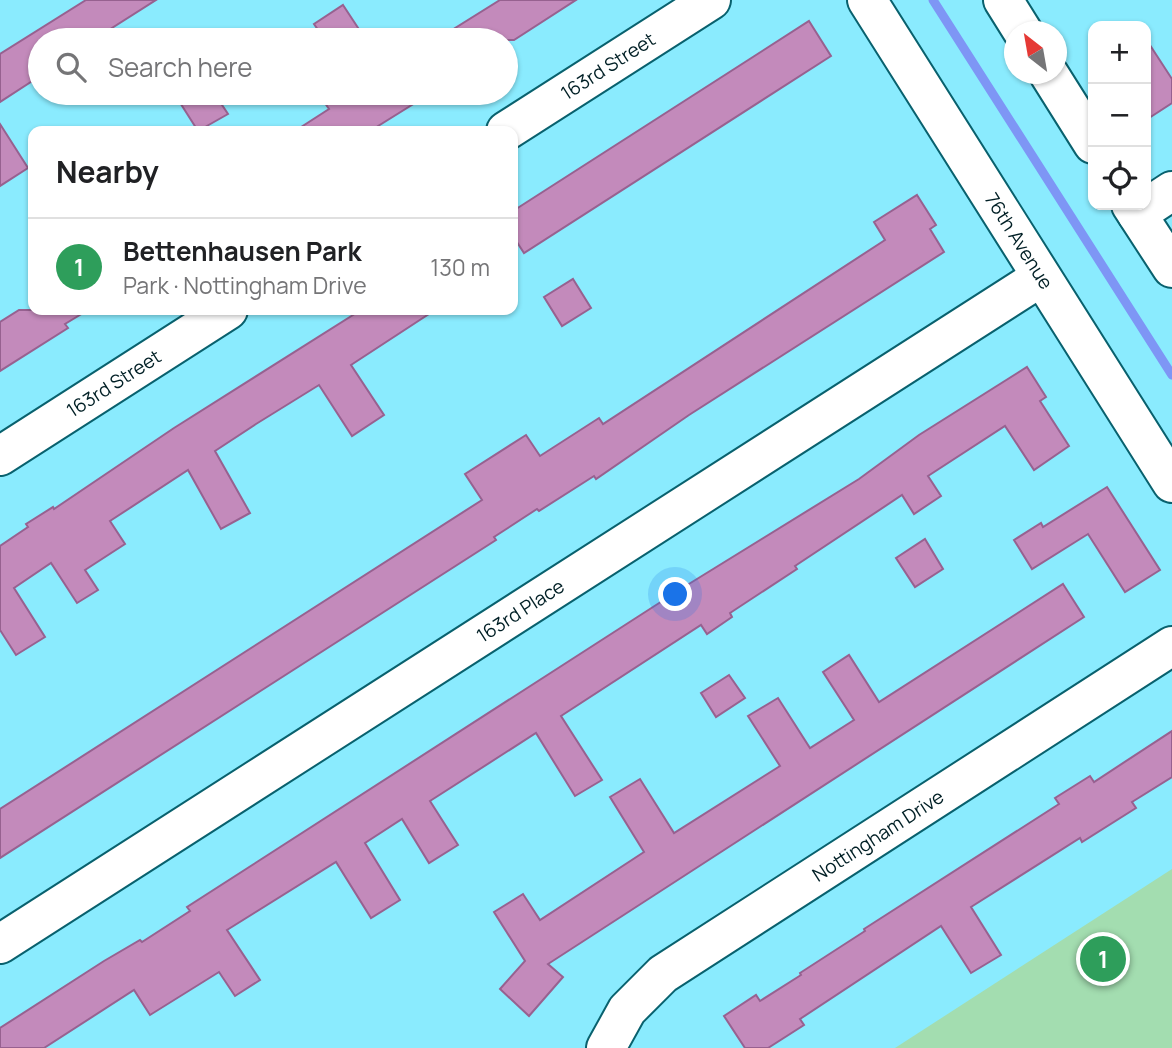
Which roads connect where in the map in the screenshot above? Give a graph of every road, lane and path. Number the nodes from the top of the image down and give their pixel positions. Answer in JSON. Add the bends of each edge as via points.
{"nodes":[{"id":1,"x":711,"y":0,"type":"edge"},
{"id":2,"x":867,"y":0,"type":"edge"},
{"id":3,"x":1003,"y":0,"type":"edge"},
{"id":4,"x":1016,"y":21,"type":"edge"},
{"id":5,"x":1055,"y":84,"type":"edge"},
{"id":6,"x":514,"y":126,"type":"edge"},
{"id":7,"x":1088,"y":136,"type":"edge"},
{"id":8,"x":1172,"y":191,"type":"edge"},
{"id":9,"x":1151,"y":201,"type":"edge"},
{"id":10,"x":1135,"y":210,"type":"edge"},
{"id":11,"x":1172,"y":268,"type":"edge"},
{"id":12,"x":1041,"y":276,"type":"junction"},
{"id":13,"x":220,"y":315,"type":"edge"},
{"id":14,"x":0,"y":456,"type":"edge"},
{"id":15,"x":1172,"y":483,"type":"edge"},
{"id":16,"x":1172,"y":646,"type":"edge"},
{"id":17,"x":0,"y":944,"type":"edge"},
{"id":18,"x":606,"y":1048,"type":"edge"}],
"edges":[{"from":1,"to":6,"type":"street","name":"163rd Street"},
{"from":2,"to":12,"type":"street","name":"76th Avenue"},
{"from":3,"to":4,"type":"street"},
{"from":5,"to":7,"type":"street"},
{"from":8,"to":9,"type":"street"},
{"from":10,"to":11,"type":"street"},
{"from":12,"to":15,"type":"street","name":"76th Avenue"},
{"from":12,"to":17,"type":"street","name":"163rd Place"},
{"from":13,"to":14,"type":"street","name":"163rd Street"},
{"from":16,"to":18,"type":"street","name":"Nottingham Drive","via":[[663,974],[627,1010]]}]}
